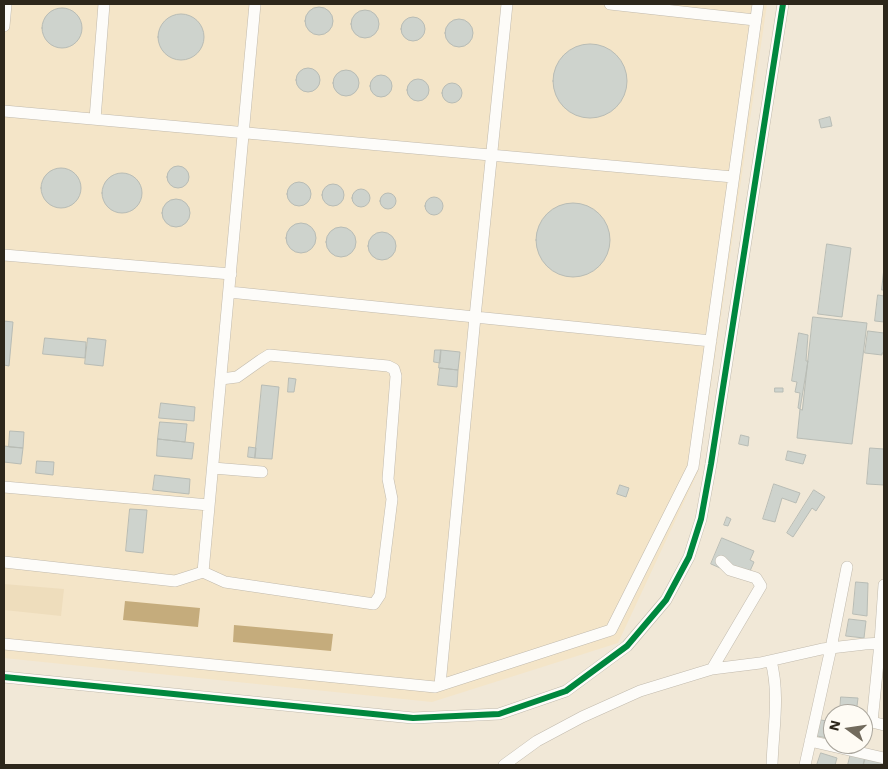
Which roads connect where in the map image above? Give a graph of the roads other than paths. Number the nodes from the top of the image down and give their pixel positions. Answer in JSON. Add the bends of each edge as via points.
{"nodes":[{"id":1,"x":6,"y":4,"type":"edge"},
{"id":2,"x":104,"y":4,"type":"edge"},
{"id":3,"x":255,"y":4,"type":"edge"},
{"id":4,"x":507,"y":4,"type":"edge"},
{"id":5,"x":610,"y":4,"type":"edge"},
{"id":6,"x":758,"y":4,"type":"edge"},
{"id":7,"x":783,"y":4,"type":"edge"},
{"id":8,"x":756,"y":20,"type":"junction"},
{"id":9,"x":4,"y":26,"type":"edge"},
{"id":10,"x":4,"y":111,"type":"edge"},
{"id":11,"x":95,"y":120,"type":"junction"},
{"id":12,"x":243,"y":133,"type":"junction"},
{"id":13,"x":491,"y":155,"type":"junction"},
{"id":14,"x":733,"y":177,"type":"junction"},
{"id":15,"x":4,"y":255,"type":"edge"},
{"id":16,"x":231,"y":274,"type":"junction"},
{"id":17,"x":229,"y":292,"type":"junction"},
{"id":18,"x":475,"y":317,"type":"junction"},
{"id":19,"x":711,"y":341,"type":"junction"},
{"id":20,"x":221,"y":379,"type":"junction"},
{"id":21,"x":213,"y":468,"type":"junction"},
{"id":22,"x":262,"y":472,"type":"dead end"},
{"id":23,"x":4,"y":487,"type":"edge"},
{"id":24,"x":210,"y":505,"type":"junction"},
{"id":25,"x":721,"y":561,"type":"dead end"},
{"id":26,"x":4,"y":562,"type":"edge"},
{"id":27,"x":847,"y":567,"type":"dead end"},
{"id":28,"x":203,"y":572,"type":"junction"},
{"id":29,"x":884,"y":585,"type":"edge"},
{"id":30,"x":882,"y":643,"type":"edge"},
{"id":31,"x":4,"y":644,"type":"edge"},
{"id":32,"x":831,"y":648,"type":"junction"},
{"id":33,"x":771,"y":661,"type":"junction"},
{"id":34,"x":712,"y":669,"type":"junction"},
{"id":35,"x":4,"y":678,"type":"edge"},
{"id":36,"x":440,"y":685,"type":"junction"},
{"id":37,"x":884,"y":724,"type":"edge"},
{"id":38,"x":810,"y":741,"type":"junction"},
{"id":39,"x":884,"y":758,"type":"edge"},
{"id":40,"x":504,"y":765,"type":"edge"},
{"id":41,"x":772,"y":765,"type":"edge"},
{"id":42,"x":805,"y":765,"type":"edge"}],
"edges":[{"from":1,"to":9,"type":"street"},
{"from":2,"to":11,"type":"street"},
{"from":3,"to":12,"type":"street"},
{"from":4,"to":13,"type":"street"},
{"from":5,"to":8,"type":"street"},
{"from":6,"to":8,"type":"street"},
{"from":7,"to":35,"type":"street","via":[[701,518],[689,557],[666,600],[627,646],[566,691],[499,714],[412,718]]},
{"from":8,"to":14,"type":"street"},
{"from":10,"to":11,"type":"street"},
{"from":11,"to":12,"type":"street"},
{"from":12,"to":13,"type":"street"},
{"from":12,"to":16,"type":"street"},
{"from":13,"to":14,"type":"street"},
{"from":13,"to":18,"type":"street"},
{"from":14,"to":19,"type":"street"},
{"from":15,"to":16,"type":"street"},
{"from":16,"to":17,"type":"street"},
{"from":17,"to":18,"type":"street"},
{"from":17,"to":20,"type":"street"},
{"from":18,"to":19,"type":"street"},
{"from":18,"to":36,"type":"street"},
{"from":19,"to":36,"type":"street","via":[[693,467],[611,630]]},
{"from":20,"to":21,"type":"street"},
{"from":20,"to":28,"type":"street","via":[[237,377],[269,355],[394,369],[388,479],[392,499],[380,595],[374,604],[225,582]]},
{"from":21,"to":22,"type":"street"},
{"from":21,"to":24,"type":"street"},
{"from":23,"to":24,"type":"street"},
{"from":24,"to":28,"type":"street"},
{"from":25,"to":34,"type":"street","via":[[730,570],[756,578],[761,586]]},
{"from":26,"to":28,"type":"street","via":[[175,580]]},
{"from":27,"to":32,"type":"street"},
{"from":29,"to":30,"type":"street"},
{"from":30,"to":32,"type":"street"},
{"from":30,"to":37,"type":"street","via":[[872,722]]},
{"from":31,"to":36,"type":"street"},
{"from":32,"to":33,"type":"street"},
{"from":32,"to":38,"type":"street"},
{"from":33,"to":34,"type":"street"},
{"from":33,"to":41,"type":"street","via":[[776,690]]},
{"from":34,"to":40,"type":"street","via":[[640,692],[582,717],[537,741]]},
{"from":38,"to":39,"type":"street"},
{"from":38,"to":42,"type":"street"}]}
